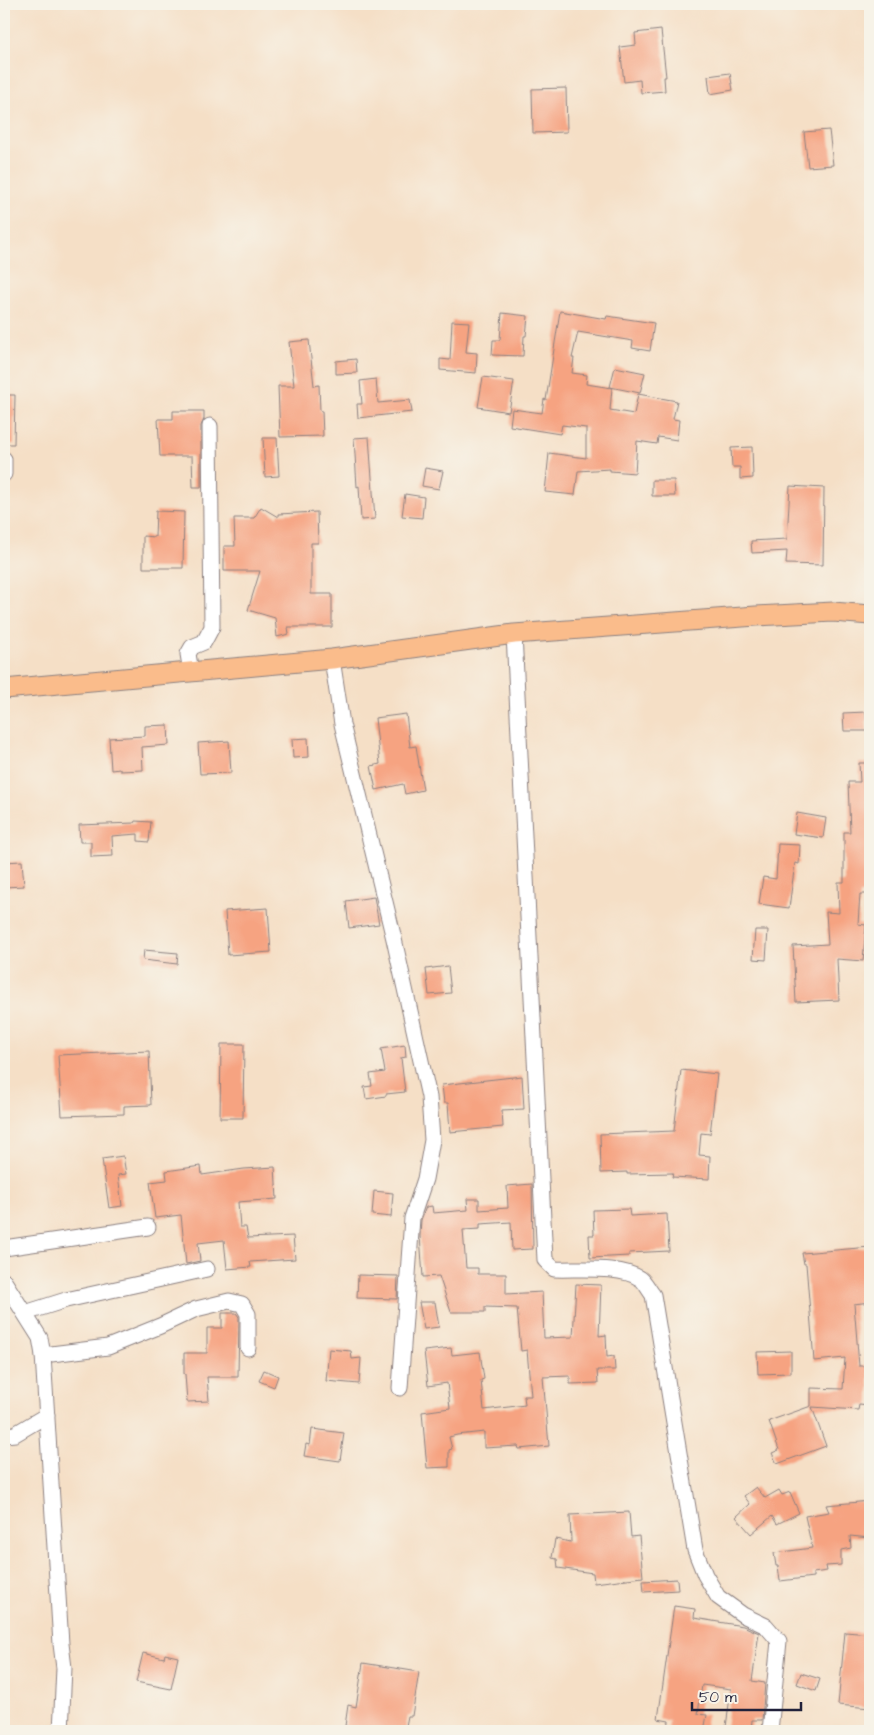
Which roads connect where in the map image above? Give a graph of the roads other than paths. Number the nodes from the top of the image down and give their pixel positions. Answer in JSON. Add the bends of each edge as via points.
{"nodes":[{"id":1,"x":210,"y":426,"type":"dead end"},
{"id":2,"x":4,"y":459,"type":"edge"},
{"id":3,"x":4,"y":474,"type":"edge"},
{"id":4,"x":870,"y":615,"type":"edge"},
{"id":5,"x":514,"y":634,"type":"junction"},
{"id":6,"x":332,"y":659,"type":"junction"},
{"id":7,"x":191,"y":672,"type":"junction"},
{"id":8,"x":4,"y":688,"type":"edge"},
{"id":9,"x":148,"y":1227,"type":"dead end"},
{"id":10,"x":4,"y":1248,"type":"edge"},
{"id":11,"x":207,"y":1270,"type":"dead end"},
{"id":12,"x":4,"y":1281,"type":"edge"},
{"id":13,"x":25,"y":1313,"type":"junction"},
{"id":14,"x":248,"y":1348,"type":"dead end"},
{"id":15,"x":43,"y":1355,"type":"junction"},
{"id":16,"x":400,"y":1388,"type":"dead end"},
{"id":17,"x":47,"y":1416,"type":"junction"},
{"id":18,"x":4,"y":1435,"type":"edge"},
{"id":19,"x":61,"y":1731,"type":"edge"},
{"id":20,"x":770,"y":1731,"type":"edge"}],
"edges":[{"from":1,"to":7,"type":"street","via":[[212,628],[204,642],[192,647],[188,654]]},
{"from":2,"to":3,"type":"street"},
{"from":4,"to":5,"type":"main road","via":[[833,612],[756,616]]},
{"from":5,"to":6,"type":"main road"},
{"from":5,"to":20,"type":"street","via":[[546,1260],[554,1270],[627,1273],[642,1279],[652,1295],[695,1550],[718,1597],[766,1626],[780,1641]]},
{"from":6,"to":7,"type":"main road"},
{"from":6,"to":16,"type":"street","via":[[342,724],[429,1097],[432,1140],[425,1179],[412,1218]]},
{"from":7,"to":8,"type":"main road"},
{"from":9,"to":10,"type":"street"},
{"from":11,"to":13,"type":"street","via":[[75,1298]]},
{"from":12,"to":13,"type":"street"},
{"from":13,"to":15,"type":"street","via":[[40,1338]]},
{"from":14,"to":15,"type":"street","via":[[248,1314],[242,1304],[229,1301],[196,1309],[108,1347]]},
{"from":15,"to":17,"type":"street"},
{"from":17,"to":18,"type":"street","via":[[14,1434]]},
{"from":17,"to":19,"type":"street","via":[[64,1668]]}]}
